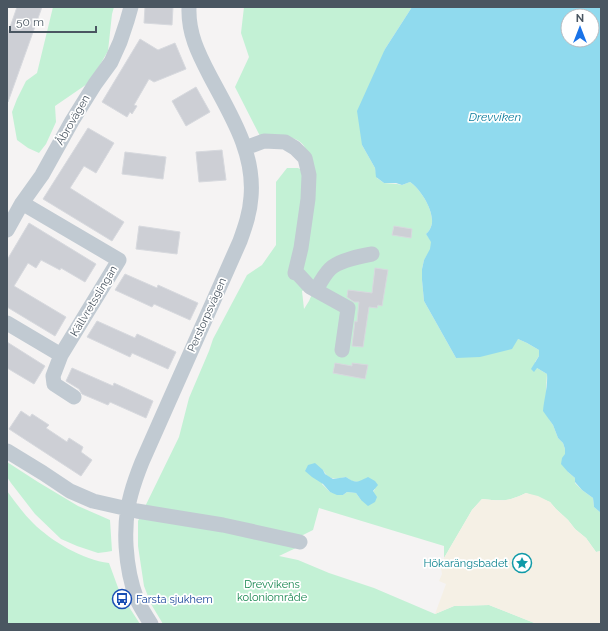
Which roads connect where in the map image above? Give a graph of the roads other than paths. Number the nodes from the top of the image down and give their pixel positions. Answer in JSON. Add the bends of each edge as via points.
{"nodes":[{"id":1,"x":131,"y":7,"type":"edge"},
{"id":2,"x":189,"y":7,"type":"edge"},
{"id":3,"x":245,"y":148,"type":"junction"},
{"id":4,"x":22,"y":203,"type":"junction"},
{"id":5,"x":7,"y":230,"type":"edge"},
{"id":6,"x":372,"y":254,"type":"dead end"},
{"id":7,"x":316,"y":290,"type":"junction"},
{"id":8,"x":7,"y":323,"type":"edge"},
{"id":9,"x":342,"y":350,"type":"dead end"},
{"id":10,"x":61,"y":355,"type":"junction"},
{"id":11,"x":74,"y":396,"type":"dead end"},
{"id":12,"x":7,"y":451,"type":"edge"},
{"id":13,"x":128,"y":509,"type":"junction"},
{"id":14,"x":300,"y":542,"type":"dead end"},
{"id":15,"x":151,"y":624,"type":"edge"}],
"edges":[{"from":1,"to":4,"type":"street","name":"Åbrovägen","via":[[112,62],[95,84]]},
{"from":2,"to":3,"type":"street","name":"Perstorpsvägen","via":[[190,30],[195,46],[235,123]]},
{"from":3,"to":7,"type":"street","via":[[264,141],[285,142],[305,158],[308,199],[295,273]]},
{"from":3,"to":13,"type":"street","name":"Perstorpsvägen","via":[[250,169],[251,198],[240,241],[142,462]]},
{"from":4,"to":5,"type":"street","name":"Åbrovägen"},
{"from":4,"to":10,"type":"street","name":"Källvretsslingan","via":[[119,260]]},
{"from":6,"to":7,"type":"street","via":[[358,256],[332,267]]},
{"from":7,"to":9,"type":"street","via":[[348,308]]},
{"from":8,"to":10,"type":"street"},
{"from":10,"to":11,"type":"street","name":"Källvretsslingan","via":[[53,376],[54,384]]},
{"from":12,"to":13,"type":"street","via":[[70,491],[94,502]]},
{"from":13,"to":14,"type":"street","via":[[223,525]]},
{"from":13,"to":15,"type":"street","name":"Perstorpsvägen","via":[[126,530],[131,581],[138,601]]}]}
